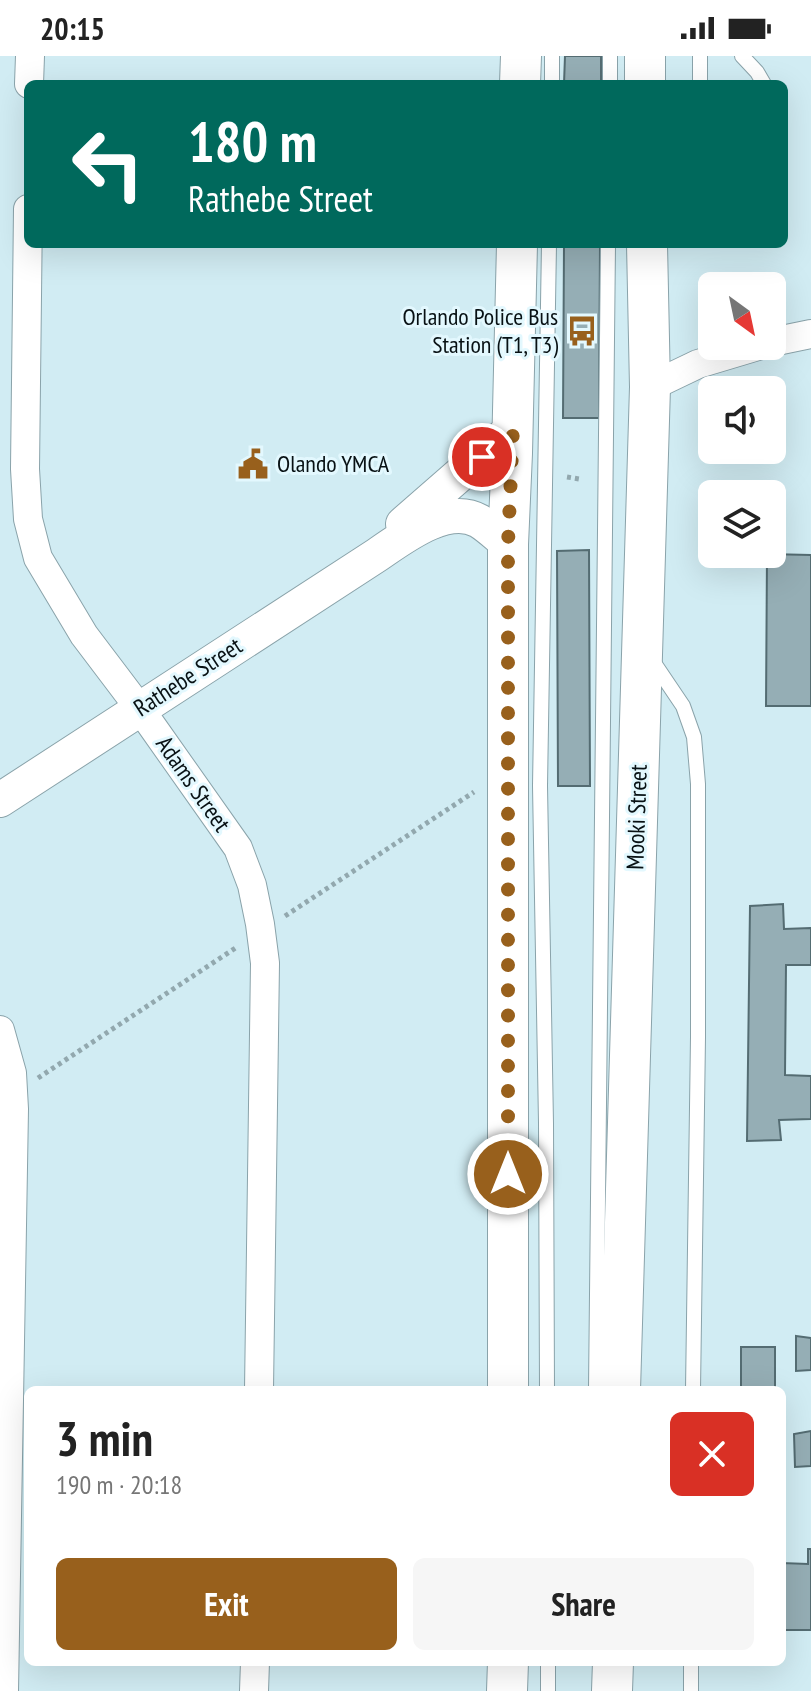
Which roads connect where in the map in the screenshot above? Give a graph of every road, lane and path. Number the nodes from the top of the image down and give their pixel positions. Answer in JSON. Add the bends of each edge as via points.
{"nodes":[{"id":1,"x":30,"y":56,"type":"edge"},
{"id":2,"x":521,"y":56,"type":"edge"},
{"id":3,"x":552,"y":56,"type":"edge"},
{"id":4,"x":610,"y":56,"type":"edge"},
{"id":5,"x":645,"y":56,"type":"edge"},
{"id":6,"x":700,"y":56,"type":"edge"},
{"id":7,"x":742,"y":56,"type":"edge"},
{"id":8,"x":29,"y":80,"type":"edge"},
{"id":9,"x":520,"y":80,"type":"edge"},
{"id":10,"x":552,"y":80,"type":"edge"},
{"id":11,"x":610,"y":80,"type":"edge"},
{"id":12,"x":645,"y":80,"type":"edge"},
{"id":13,"x":700,"y":80,"type":"edge"},
{"id":14,"x":762,"y":80,"type":"edge"},
{"id":15,"x":28,"y":248,"type":"edge"},
{"id":16,"x":517,"y":248,"type":"edge"},
{"id":17,"x":549,"y":248,"type":"edge"},
{"id":18,"x":608,"y":248,"type":"edge"},
{"id":19,"x":647,"y":248,"type":"edge"},
{"id":20,"x":811,"y":334,"type":"edge"},
{"id":21,"x":786,"y":339,"type":"edge"},
{"id":22,"x":649,"y":340,"type":"junction"},
{"id":23,"x":711,"y":360,"type":"edge"},
{"id":24,"x":698,"y":364,"type":"junction"},
{"id":25,"x":650,"y":387,"type":"junction"},
{"id":26,"x":513,"y":428,"type":"junction"},
{"id":27,"x":567,"y":477,"type":"dead end"},
{"id":28,"x":579,"y":479,"type":"dead end"},
{"id":29,"x":508,"y":544,"type":"junction"},
{"id":30,"x":377,"y":555,"type":"junction"},
{"id":31,"x":642,"y":647,"type":"junction"},
{"id":32,"x":140,"y":709,"type":"junction"},
{"id":33,"x":0,"y":800,"type":"edge"},
{"id":34,"x":0,"y":1030,"type":"edge"},
{"id":35,"x":259,"y":1386,"type":"edge"},
{"id":36,"x":508,"y":1386,"type":"edge"},
{"id":37,"x":547,"y":1386,"type":"edge"},
{"id":38,"x":596,"y":1386,"type":"edge"},
{"id":39,"x":620,"y":1386,"type":"edge"},
{"id":40,"x":693,"y":1386,"type":"edge"},
{"id":41,"x":255,"y":1666,"type":"edge"},
{"id":42,"x":508,"y":1666,"type":"edge"},
{"id":43,"x":548,"y":1666,"type":"edge"},
{"id":44,"x":613,"y":1666,"type":"edge"},
{"id":45,"x":691,"y":1666,"type":"edge"},
{"id":46,"x":4,"y":1691,"type":"edge"},
{"id":47,"x":254,"y":1691,"type":"edge"},
{"id":48,"x":507,"y":1691,"type":"edge"},
{"id":49,"x":548,"y":1691,"type":"edge"},
{"id":50,"x":612,"y":1691,"type":"edge"},
{"id":51,"x":691,"y":1691,"type":"edge"}],
"edges":[{"from":1,"to":8,"type":"street"},
{"from":2,"to":9,"type":"main road"},
{"from":3,"to":10,"type":"lane"},
{"from":4,"to":11,"type":"lane"},
{"from":5,"to":12,"type":"main road"},
{"from":6,"to":13,"type":"lane"},
{"from":7,"to":14,"type":"lane"},
{"from":15,"to":32,"type":"street","name":"Adams Street","via":[[28,519],[38,558],[58,595]]},
{"from":16,"to":26,"type":"main road"},
{"from":17,"to":37,"type":"lane","via":[[540,786]]},
{"from":18,"to":38,"type":"lane","name":"Mooki Street"},
{"from":19,"to":22,"type":"main road","name":"Mooki Street"},
{"from":20,"to":21,"type":"street"},
{"from":22,"to":24,"type":"street"},
{"from":22,"to":25,"type":"main road","name":"Mooki Street"},
{"from":23,"to":24,"type":"street"},
{"from":24,"to":25,"type":"street"},
{"from":25,"to":31,"type":"main road","name":"Mooki Street"},
{"from":26,"to":29,"type":"main road"},
{"from":26,"to":30,"type":"street","name":"Rathebe Street","via":[[403,524]]},
{"from":27,"to":28,"type":"path"},
{"from":29,"to":30,"type":"street","name":"Rathebe Street","via":[[480,521],[460,516],[424,526]]},
{"from":29,"to":36,"type":"main road"},
{"from":30,"to":32,"type":"street","name":"Rathebe Street"},
{"from":31,"to":39,"type":"main road","name":"Mooki Street"},
{"from":31,"to":40,"type":"lane","via":[[683,706],[694,737],[698,784]]},
{"from":32,"to":33,"type":"street","name":"Rathebe Street"},
{"from":32,"to":35,"type":"street","name":"Adams Street","via":[[238,848],[260,924],[265,979]]},
{"from":34,"to":46,"type":"street","via":[[12,1073],[14,1109]]},
{"from":41,"to":47,"type":"street"},
{"from":42,"to":48,"type":"main road"},
{"from":43,"to":49,"type":"lane"},
{"from":44,"to":50,"type":"main road"},
{"from":45,"to":51,"type":"lane"}]}
